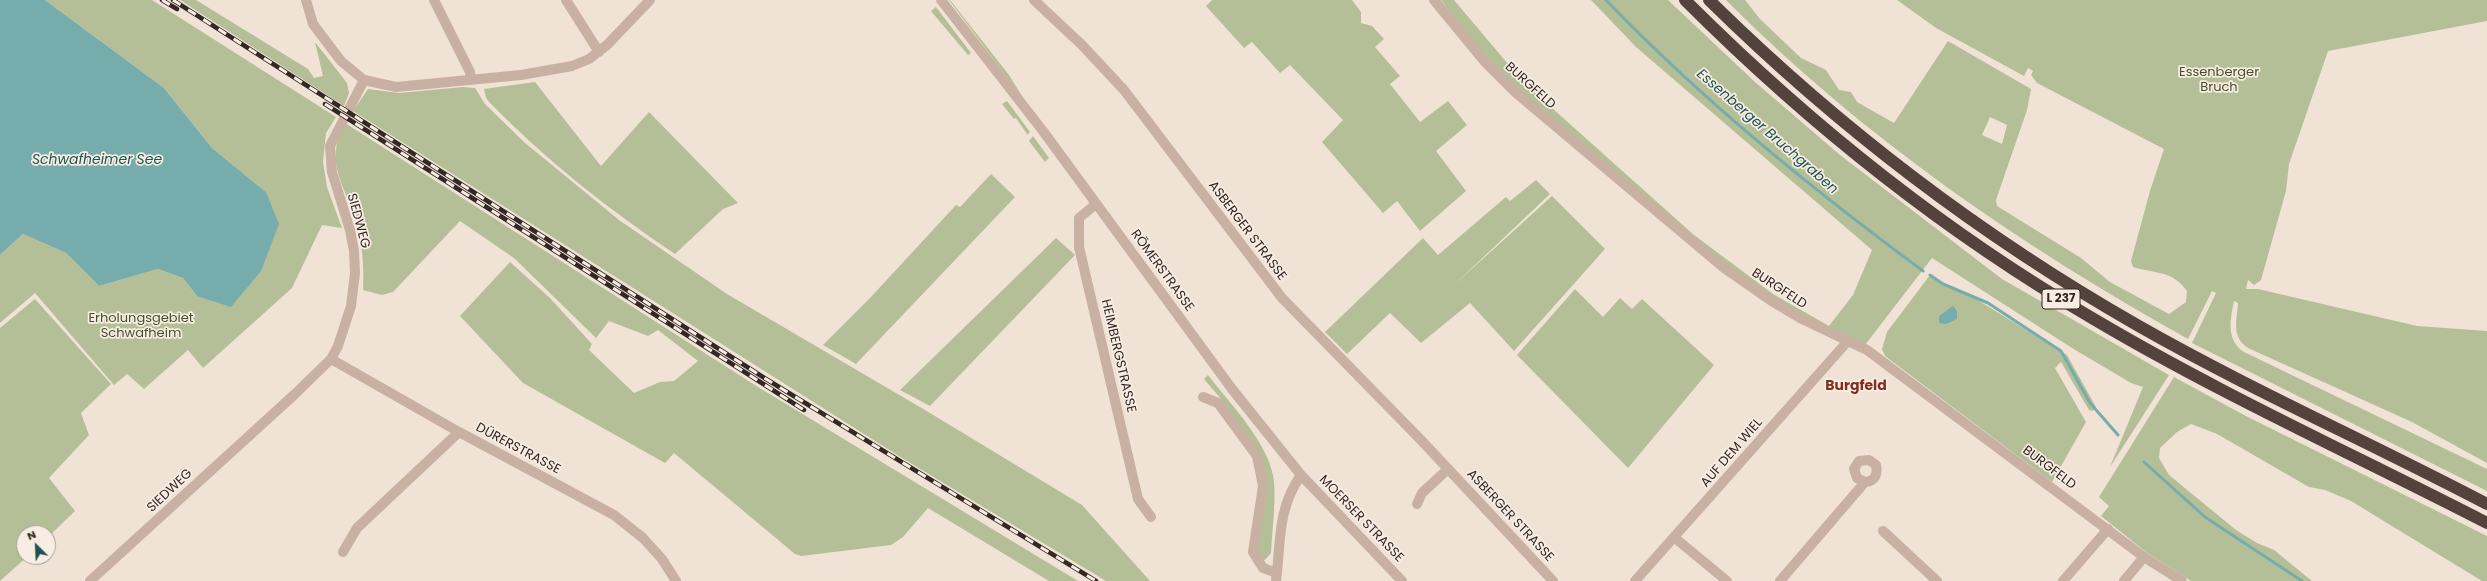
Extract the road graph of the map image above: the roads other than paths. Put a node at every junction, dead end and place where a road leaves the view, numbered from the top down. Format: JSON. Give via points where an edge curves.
{"nodes":[{"id":1,"x":306,"y":0,"type":"edge"},
{"id":2,"x":434,"y":0,"type":"edge"},
{"id":3,"x":566,"y":0,"type":"edge"},
{"id":4,"x":650,"y":0,"type":"edge"},
{"id":5,"x":941,"y":0,"type":"edge"},
{"id":6,"x":1034,"y":0,"type":"edge"},
{"id":7,"x":1434,"y":0,"type":"edge"},
{"id":8,"x":1685,"y":0,"type":"edge"},
{"id":9,"x":1709,"y":0,"type":"edge"},
{"id":10,"x":599,"y":52,"type":"junction"},
{"id":11,"x":364,"y":80,"type":"junction"},
{"id":12,"x":471,"y":80,"type":"junction"},
{"id":13,"x":1096,"y":204,"type":"junction"},
{"id":14,"x":1847,"y":342,"type":"junction"},
{"id":15,"x":331,"y":359,"type":"junction"},
{"id":16,"x":1203,"y":397,"type":"dead end"},
{"id":17,"x":459,"y":432,"type":"junction"},
{"id":18,"x":1448,"y":469,"type":"junction"},
{"id":19,"x":1301,"y":476,"type":"junction"},
{"id":20,"x":1865,"y":482,"type":"dead end"},
{"id":21,"x":1417,"y":504,"type":"dead end"},
{"id":22,"x":2487,"y":504,"type":"edge"},
{"id":23,"x":1151,"y":517,"type":"dead end"},
{"id":24,"x":2487,"y":522,"type":"edge"},
{"id":25,"x":2108,"y":529,"type":"junction"},
{"id":26,"x":1883,"y":531,"type":"dead end"},
{"id":27,"x":1675,"y":538,"type":"junction"},
{"id":28,"x":343,"y":552,"type":"dead end"},
{"id":29,"x":2144,"y":557,"type":"junction"},
{"id":30,"x":1276,"y":577,"type":"edge"},
{"id":31,"x":1934,"y":580,"type":"edge"},
{"id":32,"x":90,"y":581,"type":"edge"},
{"id":33,"x":676,"y":581,"type":"edge"},
{"id":34,"x":1402,"y":581,"type":"edge"},
{"id":35,"x":1553,"y":581,"type":"edge"},
{"id":36,"x":1635,"y":581,"type":"edge"},
{"id":37,"x":1727,"y":581,"type":"edge"},
{"id":38,"x":1780,"y":581,"type":"edge"},
{"id":39,"x":2063,"y":581,"type":"edge"},
{"id":40,"x":2124,"y":581,"type":"edge"},
{"id":41,"x":2182,"y":581,"type":"edge"}],
"edges":[{"from":1,"to":11,"type":"street","via":[[313,24],[321,38],[341,61]]},
{"from":2,"to":12,"type":"street","via":[[470,72]]},
{"from":3,"to":10,"type":"street"},
{"from":4,"to":10,"type":"street"},
{"from":5,"to":13,"type":"street","name":"RÖMERSTRASSE"},
{"from":6,"to":18,"type":"street","name":"ASBERGER STRASSE","via":[[1082,45],[1124,90],[1282,298]]},
{"from":7,"to":14,"type":"street","name":"BURGFELD","via":[[1485,62],[1516,93],[1649,206],[1724,268],[1770,300]]},
{"from":8,"to":24,"type":"highway","number":"L 237","via":[[1729,44],[1834,136],[1920,204],[2001,261],[2090,318],[2188,372]]},
{"from":9,"to":22,"type":"highway","number":"L 237","via":[[1816,99],[1949,204],[2023,256],[2136,325],[2196,358]]},
{"from":10,"to":12,"type":"street","via":[[589,59],[560,70]]},
{"from":11,"to":12,"type":"street","via":[[396,87]]},
{"from":11,"to":15,"type":"street","name":"SIEDWEG","via":[[330,146],[332,172],[350,230],[355,272],[351,306]]},
{"from":13,"to":19,"type":"street","name":"RÖMERSTRASSE","via":[[1232,389]]},
{"from":13,"to":23,"type":"street","name":"HEIMBERGSTRASSE","via":[[1079,218],[1079,247],[1138,499]]},
{"from":14,"to":25,"type":"street","name":"BURGFELD","via":[[1867,350],[1915,384]]},
{"from":14,"to":27,"type":"street","name":"AUF DEM WIEL"},
{"from":15,"to":17,"type":"street","name":"DÜRERSTRASSE"},
{"from":15,"to":32,"type":"street","name":"SIEDWEG"},
{"from":16,"to":30,"type":"street","via":[[1218,403],[1257,456],[1263,486],[1253,552],[1262,568]]},
{"from":17,"to":28,"type":"street","via":[[357,528]]},
{"from":17,"to":33,"type":"street","name":"DÜRERSTRASSE","via":[[614,515],[629,526],[662,559]]},
{"from":18,"to":21,"type":"street","name":"ASBERGER STRASSE","via":[[1422,493]]},
{"from":18,"to":35,"type":"street","name":"ASBERGER STRASSE"},
{"from":19,"to":30,"type":"street","via":[[1284,506]]},
{"from":19,"to":34,"type":"street","name":"MOERSER STRASSE"},
{"from":20,"to":38,"type":"street"},
{"from":25,"to":29,"type":"street","name":"BURGFELD"},
{"from":25,"to":39,"type":"street"},
{"from":26,"to":31,"type":"street"},
{"from":27,"to":36,"type":"street","name":"AUF DEM WIEL"},
{"from":27,"to":37,"type":"street"},
{"from":29,"to":40,"type":"street"},
{"from":29,"to":41,"type":"street","name":"BURGFELD"}]}
